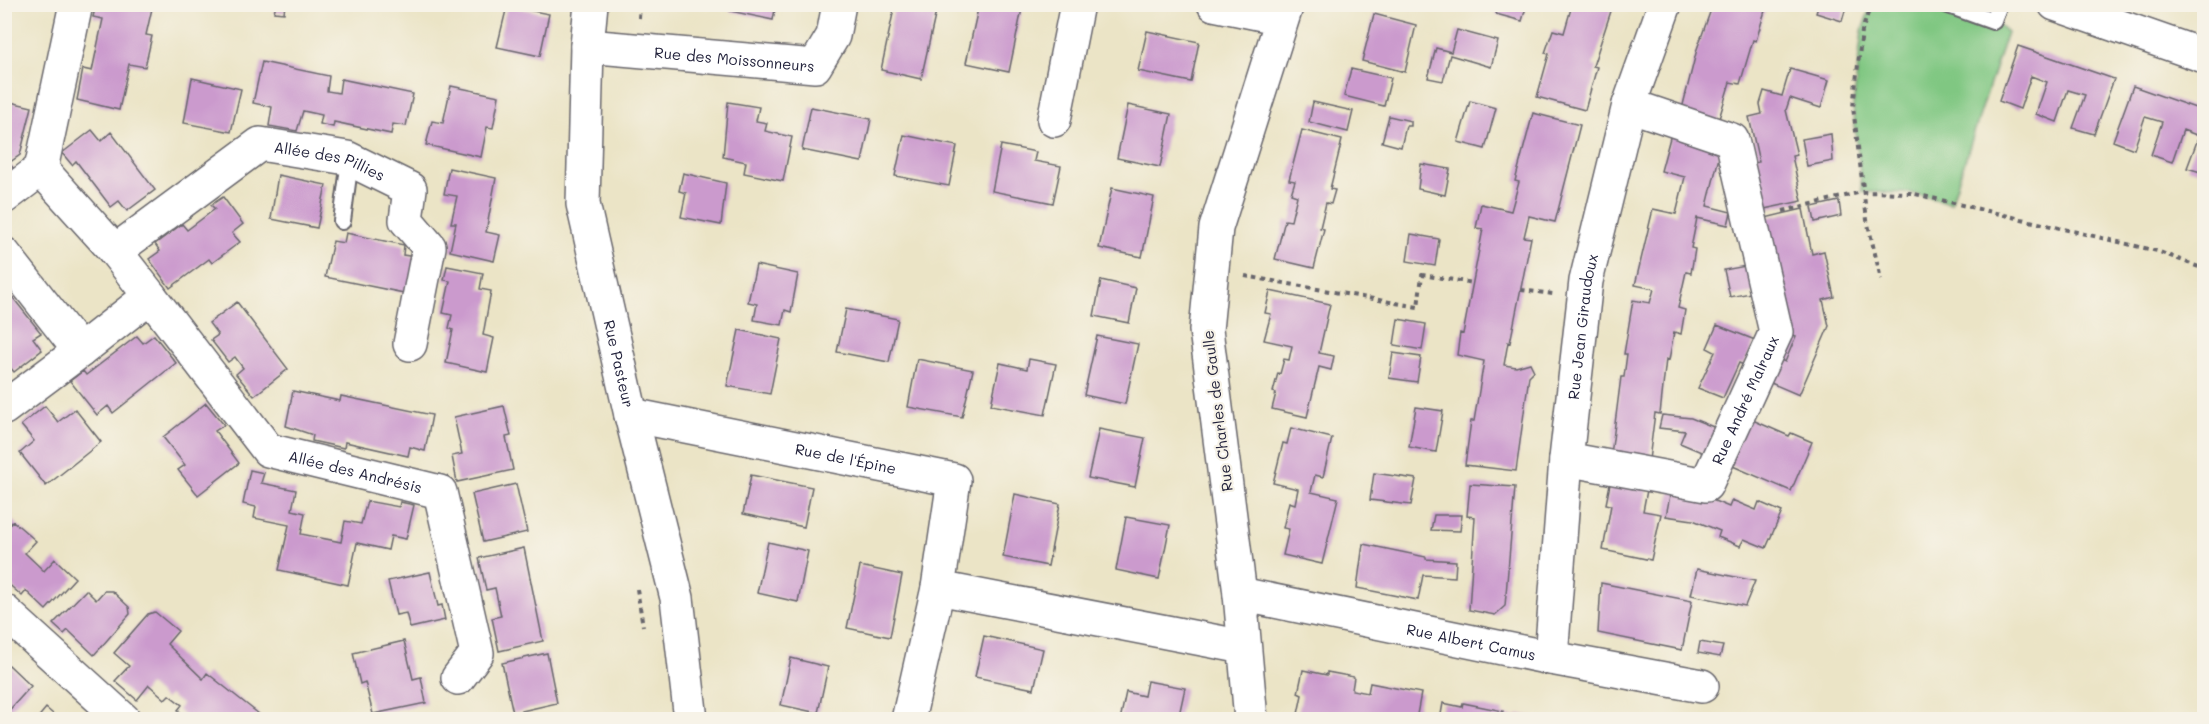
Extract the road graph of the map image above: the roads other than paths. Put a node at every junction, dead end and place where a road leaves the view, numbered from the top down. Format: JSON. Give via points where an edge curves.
{"nodes":[{"id":1,"x":76,"y":4,"type":"edge"},
{"id":2,"x":591,"y":4,"type":"edge"},
{"id":3,"x":839,"y":4,"type":"edge"},
{"id":4,"x":1077,"y":4,"type":"edge"},
{"id":5,"x":1214,"y":4,"type":"edge"},
{"id":6,"x":1665,"y":4,"type":"edge"},
{"id":7,"x":1946,"y":4,"type":"edge"},
{"id":8,"x":1999,"y":4,"type":"edge"},
{"id":9,"x":2055,"y":4,"type":"edge"},
{"id":10,"x":1284,"y":11,"type":"edge"},
{"id":11,"x":587,"y":46,"type":"junction"},
{"id":12,"x":2205,"y":56,"type":"edge"},
{"id":13,"x":1629,"y":105,"type":"junction"},
{"id":14,"x":1054,"y":120,"type":"dead end"},
{"id":15,"x":350,"y":160,"type":"junction"},
{"id":16,"x":41,"y":169,"type":"junction"},
{"id":17,"x":4,"y":196,"type":"edge"},
{"id":18,"x":342,"y":220,"type":"dead end"},
{"id":19,"x":115,"y":251,"type":"junction"},
{"id":20,"x":4,"y":254,"type":"edge"},
{"id":21,"x":150,"y":296,"type":"junction"},
{"id":22,"x":411,"y":344,"type":"dead end"},
{"id":23,"x":80,"y":351,"type":"junction"},
{"id":24,"x":4,"y":408,"type":"edge"},
{"id":25,"x":631,"y":415,"type":"junction"},
{"id":26,"x":1566,"y":459,"type":"junction"},
{"id":27,"x":938,"y":588,"type":"junction"},
{"id":28,"x":1240,"y":594,"type":"junction"},
{"id":29,"x":4,"y":611,"type":"edge"},
{"id":30,"x":1244,"y":647,"type":"junction"},
{"id":31,"x":1551,"y":658,"type":"junction"},
{"id":32,"x":458,"y":678,"type":"dead end"},
{"id":33,"x":1702,"y":686,"type":"dead end"},
{"id":34,"x":124,"y":720,"type":"edge"},
{"id":35,"x":691,"y":720,"type":"edge"},
{"id":36,"x":908,"y":720,"type":"edge"},
{"id":37,"x":1251,"y":720,"type":"edge"}],
"edges":[{"from":1,"to":16,"type":"street"},
{"from":2,"to":11,"type":"street","name":"Rue Pasteur"},
{"from":3,"to":11,"type":"street","name":"Rue des Moissonneurs","via":[[833,36],[814,66]]},
{"from":4,"to":14,"type":"street"},
{"from":5,"to":10,"type":"street"},
{"from":6,"to":13,"type":"street","name":"Rue Jean Giraudoux"},
{"from":7,"to":8,"type":"lane","via":[[1994,21]]},
{"from":9,"to":12,"type":"street"},
{"from":10,"to":28,"type":"street","name":"Rue Charles de Gaulle","via":[[1216,228],[1206,330]]},
{"from":11,"to":25,"type":"street","name":"Rue Pasteur","via":[[583,204]]},
{"from":13,"to":26,"type":"street","name":"Rue Jean Giraudoux","via":[[1586,281]]},
{"from":13,"to":26,"type":"street","name":"Rue André Malraux","via":[[1732,140],[1776,332],[1706,485]]},
{"from":15,"to":18,"type":"lane"},
{"from":15,"to":19,"type":"street","name":"Allée des Pillies","via":[[260,144]]},
{"from":15,"to":22,"type":"street","name":"Allée des Pillies","via":[[410,189],[406,220],[429,247]]},
{"from":16,"to":17,"type":"street"},
{"from":16,"to":19,"type":"street"},
{"from":19,"to":21,"type":"street"},
{"from":20,"to":23,"type":"street"},
{"from":21,"to":23,"type":"street"},
{"from":21,"to":32,"type":"street","name":"Allée des Andrésis","via":[[268,450],[440,492],[477,653]]},
{"from":23,"to":24,"type":"street"},
{"from":25,"to":27,"type":"street","name":"Rue de l'Épine","via":[[954,480]]},
{"from":25,"to":35,"type":"street","name":"Rue Pasteur","via":[[677,598]]},
{"from":26,"to":31,"type":"street","name":"Rue Jean Giraudoux"},
{"from":27,"to":30,"type":"street"},
{"from":27,"to":36,"type":"street","name":"Rue de l'Épine"},
{"from":28,"to":30,"type":"street","name":"Rue Charles de Gaulle"},
{"from":28,"to":31,"type":"street","name":"Rue Albert Camus"},
{"from":29,"to":34,"type":"street"},
{"from":30,"to":37,"type":"street","name":"Rue Charles de Gaulle"},
{"from":31,"to":33,"type":"street","name":"Rue Albert Camus"}]}
